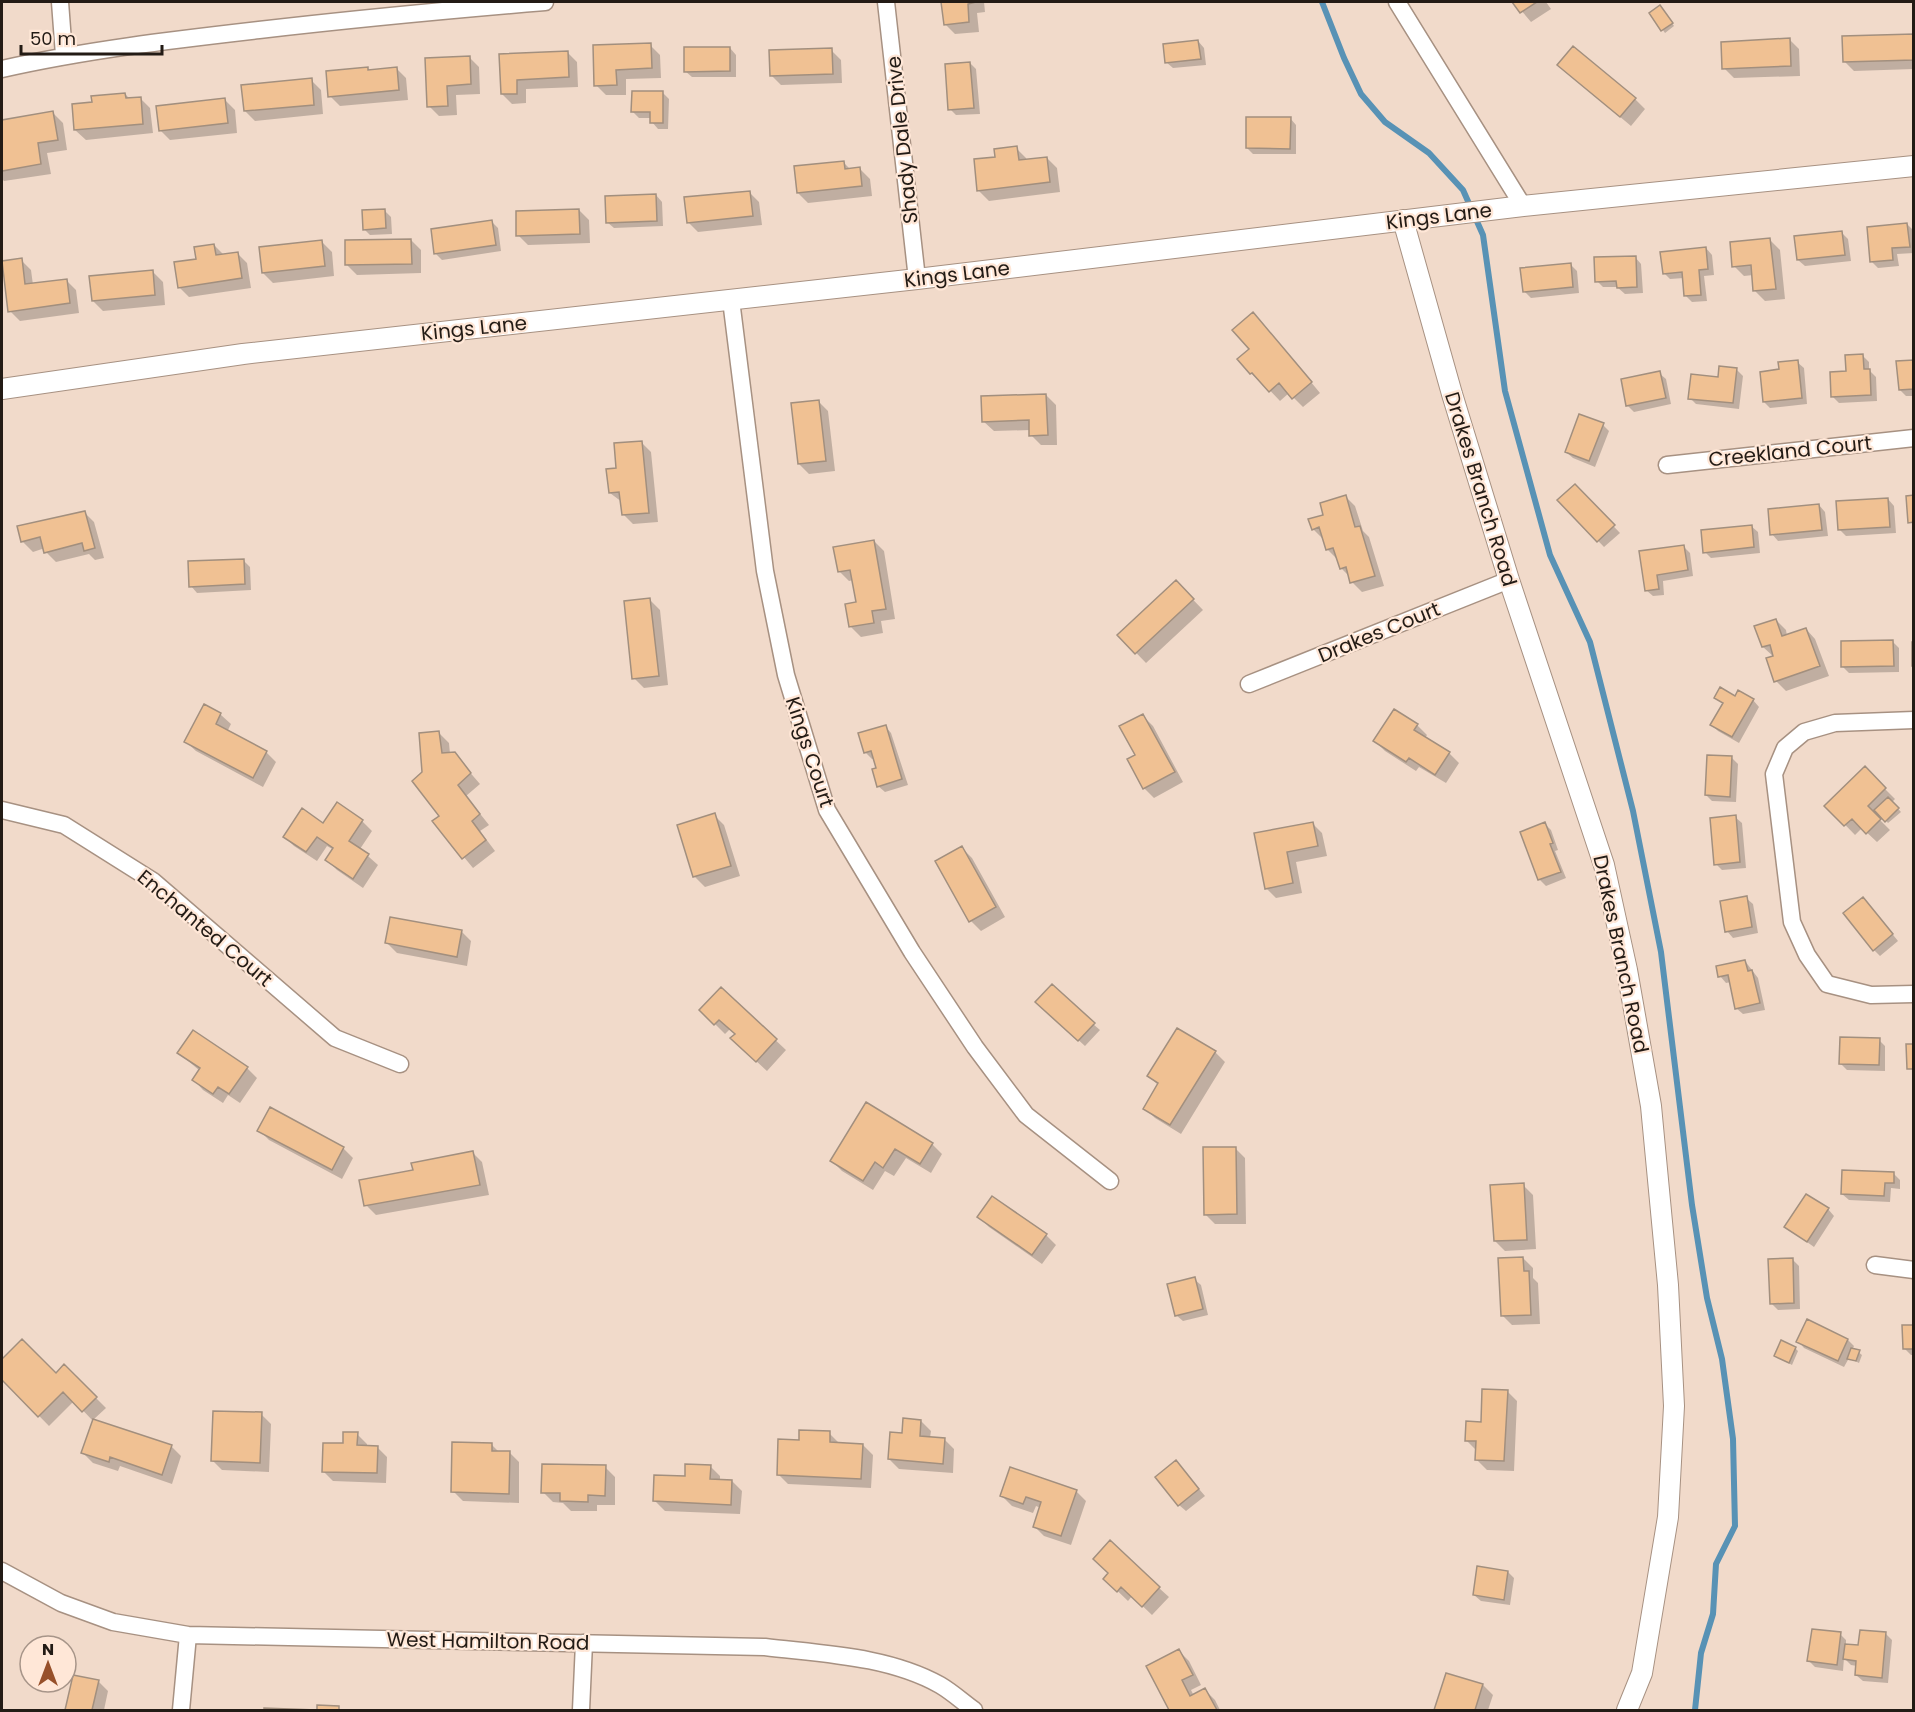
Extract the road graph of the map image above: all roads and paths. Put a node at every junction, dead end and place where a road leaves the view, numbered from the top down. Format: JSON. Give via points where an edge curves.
{"nodes":[{"id":1,"x":60,"y":2,"type":"edge"},
{"id":2,"x":545,"y":2,"type":"edge"},
{"id":3,"x":886,"y":2,"type":"edge"},
{"id":4,"x":1397,"y":2,"type":"edge"},
{"id":5,"x":64,"y":55,"type":"junction"},
{"id":6,"x":2,"y":69,"type":"edge"},
{"id":7,"x":1914,"y":166,"type":"edge"},
{"id":8,"x":1523,"y":206,"type":"junction"},
{"id":9,"x":1403,"y":220,"type":"junction"},
{"id":10,"x":917,"y":279,"type":"junction"},
{"id":11,"x":731,"y":300,"type":"junction"},
{"id":12,"x":2,"y":390,"type":"edge"},
{"id":13,"x":1914,"y":438,"type":"edge"},
{"id":14,"x":1667,"y":465,"type":"dead end"},
{"id":15,"x":1509,"y":580,"type":"junction"},
{"id":16,"x":1249,"y":684,"type":"dead end"},
{"id":17,"x":1914,"y":720,"type":"edge"},
{"id":18,"x":2,"y":810,"type":"edge"},
{"id":19,"x":1914,"y":994,"type":"edge"},
{"id":20,"x":400,"y":1064,"type":"dead end"},
{"id":21,"x":1110,"y":1181,"type":"dead end"},
{"id":22,"x":1875,"y":1265,"type":"dead end"},
{"id":23,"x":1914,"y":1270,"type":"edge"},
{"id":24,"x":2,"y":1571,"type":"edge"},
{"id":25,"x":188,"y":1635,"type":"junction"},
{"id":26,"x":584,"y":1643,"type":"junction"},
{"id":27,"x":181,"y":1710,"type":"edge"},
{"id":28,"x":581,"y":1710,"type":"edge"},
{"id":29,"x":974,"y":1710,"type":"edge"},
{"id":30,"x":1627,"y":1710,"type":"edge"}],
"edges":[{"from":1,"to":5,"type":"street"},
{"from":2,"to":5,"type":"street","via":[[337,21]]},
{"from":3,"to":10,"type":"street","name":"Shady Dale Drive"},
{"from":4,"to":8,"type":"street"},
{"from":5,"to":6,"type":"street"},
{"from":7,"to":8,"type":"street","name":"Kings Lane"},
{"from":8,"to":9,"type":"street","name":"Kings Lane"},
{"from":9,"to":10,"type":"street","name":"Kings Lane"},
{"from":9,"to":15,"type":"street","name":"Drakes Branch Road"},
{"from":10,"to":11,"type":"street","name":"Kings Lane"},
{"from":11,"to":12,"type":"street","name":"Kings Lane","via":[[243,354]]},
{"from":11,"to":21,"type":"street","name":"Kings Court","via":[[765,571],[786,675],[827,810],[912,952],[1026,1115]]},
{"from":13,"to":14,"type":"street","name":"Creekland Court"},
{"from":15,"to":16,"type":"street","name":"Drakes Court"},
{"from":15,"to":30,"type":"street","name":"Drakes Branch Road","via":[[1604,865],[1651,1106],[1668,1285],[1674,1406],[1668,1517],[1642,1673]]},
{"from":17,"to":19,"type":"street","via":[[1835,723],[1804,732],[1785,748],[1774,774],[1792,922],[1807,955],[1827,984],[1871,995]]},
{"from":18,"to":20,"type":"street","name":"Enchanted Court","via":[[64,825],[153,881],[335,1038]]},
{"from":22,"to":23,"type":"street"},
{"from":24,"to":25,"type":"street","name":"West Hamilton Road","via":[[61,1603],[113,1622]]},
{"from":25,"to":26,"type":"street","name":"West Hamilton Road"},
{"from":25,"to":27,"type":"street"},
{"from":26,"to":28,"type":"street"},
{"from":26,"to":29,"type":"street","name":"West Hamilton Road","via":[[765,1647],[889,1664],[940,1685]]}]}
